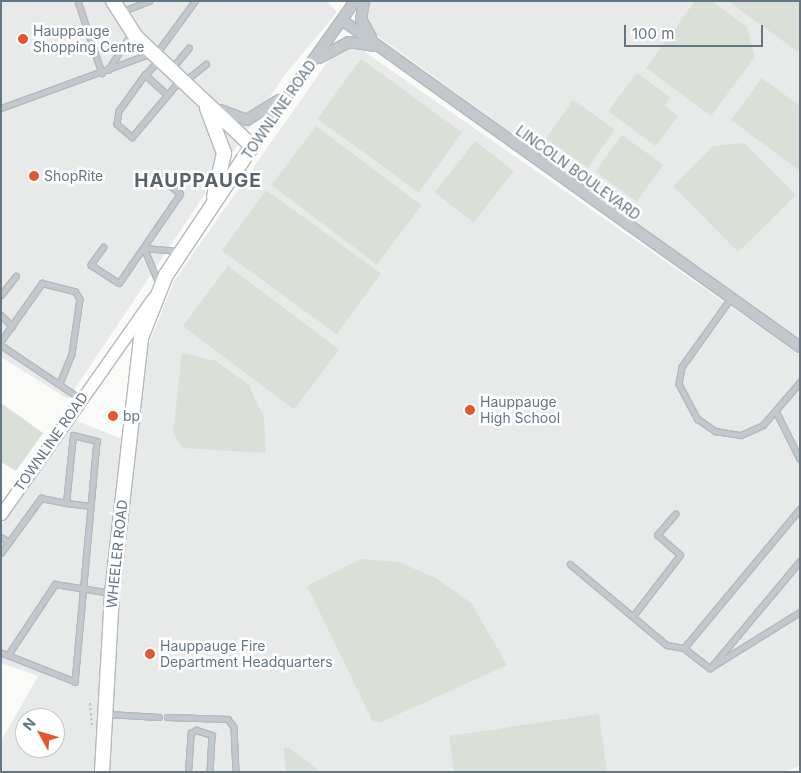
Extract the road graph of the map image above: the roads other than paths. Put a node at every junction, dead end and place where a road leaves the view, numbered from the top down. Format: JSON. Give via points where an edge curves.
{"nodes":[{"id":1,"x":78,"y":1,"type":"edge"},
{"id":2,"x":149,"y":1,"type":"edge"},
{"id":3,"x":195,"y":1,"type":"edge"},
{"id":4,"x":355,"y":1,"type":"edge"},
{"id":5,"x":364,"y":1,"type":"edge"},
{"id":6,"x":115,"y":7,"type":"edge"},
{"id":7,"x":342,"y":20,"type":"junction"},
{"id":8,"x":132,"y":32,"type":"junction"},
{"id":9,"x":189,"y":48,"type":"dead end"},
{"id":10,"x":386,"y":51,"type":"junction"},
{"id":11,"x":156,"y":55,"type":"junction"},
{"id":12,"x":206,"y":64,"type":"dead end"},
{"id":13,"x":308,"y":66,"type":"junction"},
{"id":14,"x":171,"y":69,"type":"junction"},
{"id":15,"x":108,"y":71,"type":"junction"},
{"id":16,"x":102,"y":73,"type":"junction"},
{"id":17,"x":145,"y":75,"type":"junction"},
{"id":18,"x":183,"y":80,"type":"junction"},
{"id":19,"x":290,"y":92,"type":"junction"},
{"id":20,"x":167,"y":95,"type":"junction"},
{"id":21,"x":199,"y":96,"type":"junction"},
{"id":22,"x":1,"y":108,"type":"edge"},
{"id":23,"x":252,"y":146,"type":"junction"},
{"id":24,"x":156,"y":175,"type":"dead end"},
{"id":25,"x":211,"y":207,"type":"junction"},
{"id":26,"x":104,"y":247,"type":"dead end"},
{"id":27,"x":144,"y":248,"type":"junction"},
{"id":28,"x":180,"y":251,"type":"junction"},
{"id":29,"x":16,"y":276,"type":"dead end"},
{"id":30,"x":158,"y":290,"type":"junction"},
{"id":31,"x":1,"y":295,"type":"edge"},
{"id":32,"x":730,"y":300,"type":"junction"},
{"id":33,"x":1,"y":315,"type":"edge"},
{"id":34,"x":12,"y":326,"type":"junction"},
{"id":35,"x":1,"y":341,"type":"edge"},
{"id":36,"x":140,"y":344,"type":"junction"},
{"id":37,"x":1,"y":345,"type":"edge"},
{"id":38,"x":119,"y":346,"type":"junction"},
{"id":39,"x":800,"y":347,"type":"edge"},
{"id":40,"x":800,"y":382,"type":"edge"},
{"id":41,"x":60,"y":383,"type":"junction"},
{"id":42,"x":82,"y":399,"type":"junction"},
{"id":43,"x":777,"y":413,"type":"junction"},
{"id":44,"x":800,"y":459,"type":"edge"},
{"id":45,"x":66,"y":503,"type":"junction"},
{"id":46,"x":91,"y":506,"type":"junction"},
{"id":47,"x":800,"y":509,"type":"edge"},
{"id":48,"x":1,"y":514,"type":"edge"},
{"id":49,"x":675,"y":514,"type":"dead end"},
{"id":50,"x":1,"y":537,"type":"edge"},
{"id":51,"x":9,"y":542,"type":"junction"},
{"id":52,"x":1,"y":553,"type":"edge"},
{"id":53,"x":800,"y":561,"type":"edge"},
{"id":54,"x":570,"y":564,"type":"dead end"},
{"id":55,"x":81,"y":588,"type":"junction"},
{"id":56,"x":112,"y":593,"type":"junction"},
{"id":57,"x":800,"y":612,"type":"edge"},
{"id":58,"x":633,"y":616,"type":"junction"},
{"id":59,"x":684,"y":648,"type":"junction"},
{"id":60,"x":1,"y":653,"type":"edge"},
{"id":61,"x":8,"y":655,"type":"junction"},
{"id":62,"x":710,"y":668,"type":"junction"},
{"id":63,"x":104,"y":714,"type":"junction"},
{"id":64,"x":159,"y":717,"type":"dead end"},
{"id":65,"x":167,"y":718,"type":"dead end"},
{"id":66,"x":102,"y":772,"type":"edge"},
{"id":67,"x":188,"y":772,"type":"edge"},
{"id":68,"x":210,"y":772,"type":"edge"},
{"id":69,"x":236,"y":772,"type":"edge"}],
"edges":[{"from":1,"to":16,"type":"lane"},
{"from":2,"to":6,"type":"lane"},
{"from":3,"to":11,"type":"lane"},
{"from":4,"to":7,"type":"street","name":"TOWNLINE ROAD"},
{"from":5,"to":10,"type":"street","via":[[363,24]]},
{"from":6,"to":8,"type":"main road"},
{"from":7,"to":10,"type":"street","name":"LINCOLN BOULEVARD"},
{"from":7,"to":13,"type":"street","name":"TOWNLINE ROAD"},
{"from":8,"to":11,"type":"main road"},
{"from":8,"to":15,"type":"lane"},
{"from":9,"to":14,"type":"lane"},
{"from":10,"to":13,"type":"street","via":[[349,42]]},
{"from":10,"to":32,"type":"street","name":"LINCOLN BOULEVARD"},
{"from":11,"to":14,"type":"main road"},
{"from":11,"to":15,"type":"lane"},
{"from":11,"to":17,"type":"lane"},
{"from":12,"to":18,"type":"lane"},
{"from":13,"to":19,"type":"street","name":"TOWNLINE ROAD"},
{"from":14,"to":18,"type":"main road"},
{"from":15,"to":16,"type":"lane"},
{"from":16,"to":22,"type":"lane"},
{"from":17,"to":20,"type":"lane"},
{"from":17,"to":20,"type":"lane","via":[[119,111],[117,124],[132,137]]},
{"from":18,"to":20,"type":"lane"},
{"from":18,"to":21,"type":"main road"},
{"from":19,"to":21,"type":"street","via":[[247,120],[232,118]]},
{"from":19,"to":23,"type":"street","name":"TOWNLINE ROAD"},
{"from":21,"to":23,"type":"main road"},
{"from":21,"to":25,"type":"main road","via":[[219,133],[224,153]]},
{"from":23,"to":25,"type":"main road","name":"TOWNLINE ROAD"},
{"from":24,"to":27,"type":"lane","via":[[180,194]]},
{"from":25,"to":28,"type":"main road","name":"TOWNLINE ROAD"},
{"from":26,"to":27,"type":"lane","via":[[92,265],[119,283]]},
{"from":27,"to":28,"type":"lane"},
{"from":27,"to":30,"type":"lane"},
{"from":28,"to":30,"type":"main road","name":"TOWNLINE ROAD"},
{"from":29,"to":31,"type":"lane"},
{"from":30,"to":36,"type":"main road","name":"TOWNLINE ROAD"},
{"from":30,"to":38,"type":"main road","name":"TOWNLINE ROAD"},
{"from":32,"to":39,"type":"street","name":"LINCOLN BOULEVARD"},
{"from":32,"to":43,"type":"lane","via":[[682,367],[680,384],[686,404],[715,431],[741,434],[763,426]]},
{"from":33,"to":34,"type":"lane"},
{"from":34,"to":35,"type":"lane"},
{"from":34,"to":41,"type":"lane","via":[[42,283],[75,291],[80,300],[73,345]]},
{"from":36,"to":38,"type":"main road"},
{"from":36,"to":56,"type":"main road","name":"WHEELER ROAD"},
{"from":37,"to":41,"type":"lane"},
{"from":38,"to":42,"type":"main road","name":"TOWNLINE ROAD"},
{"from":40,"to":43,"type":"lane"},
{"from":41,"to":42,"type":"lane"},
{"from":42,"to":48,"type":"main road","name":"TOWNLINE ROAD"},
{"from":43,"to":44,"type":"lane"},
{"from":45,"to":46,"type":"lane"},
{"from":45,"to":46,"type":"lane","via":[[73,435],[97,441]]},
{"from":45,"to":51,"type":"lane","via":[[41,498]]},
{"from":46,"to":55,"type":"lane"},
{"from":47,"to":59,"type":"lane"},
{"from":49,"to":58,"type":"lane","via":[[657,535],[680,555]]},
{"from":50,"to":51,"type":"lane"},
{"from":51,"to":52,"type":"lane"},
{"from":53,"to":62,"type":"lane"},
{"from":54,"to":58,"type":"lane"},
{"from":55,"to":56,"type":"lane"},
{"from":55,"to":61,"type":"lane","via":[[55,584]]},
{"from":55,"to":61,"type":"lane","via":[[75,682]]},
{"from":56,"to":63,"type":"main road","name":"WHEELER ROAD"},
{"from":57,"to":62,"type":"lane"},
{"from":58,"to":59,"type":"lane","via":[[667,644]]},
{"from":59,"to":62,"type":"lane"},
{"from":60,"to":61,"type":"lane"},
{"from":63,"to":64,"type":"lane"},
{"from":63,"to":66,"type":"main road","name":"WHEELER ROAD"},
{"from":65,"to":69,"type":"lane","via":[[228,720],[234,727]]},
{"from":67,"to":68,"type":"lane","via":[[191,732],[196,730],[212,735]]}]}
